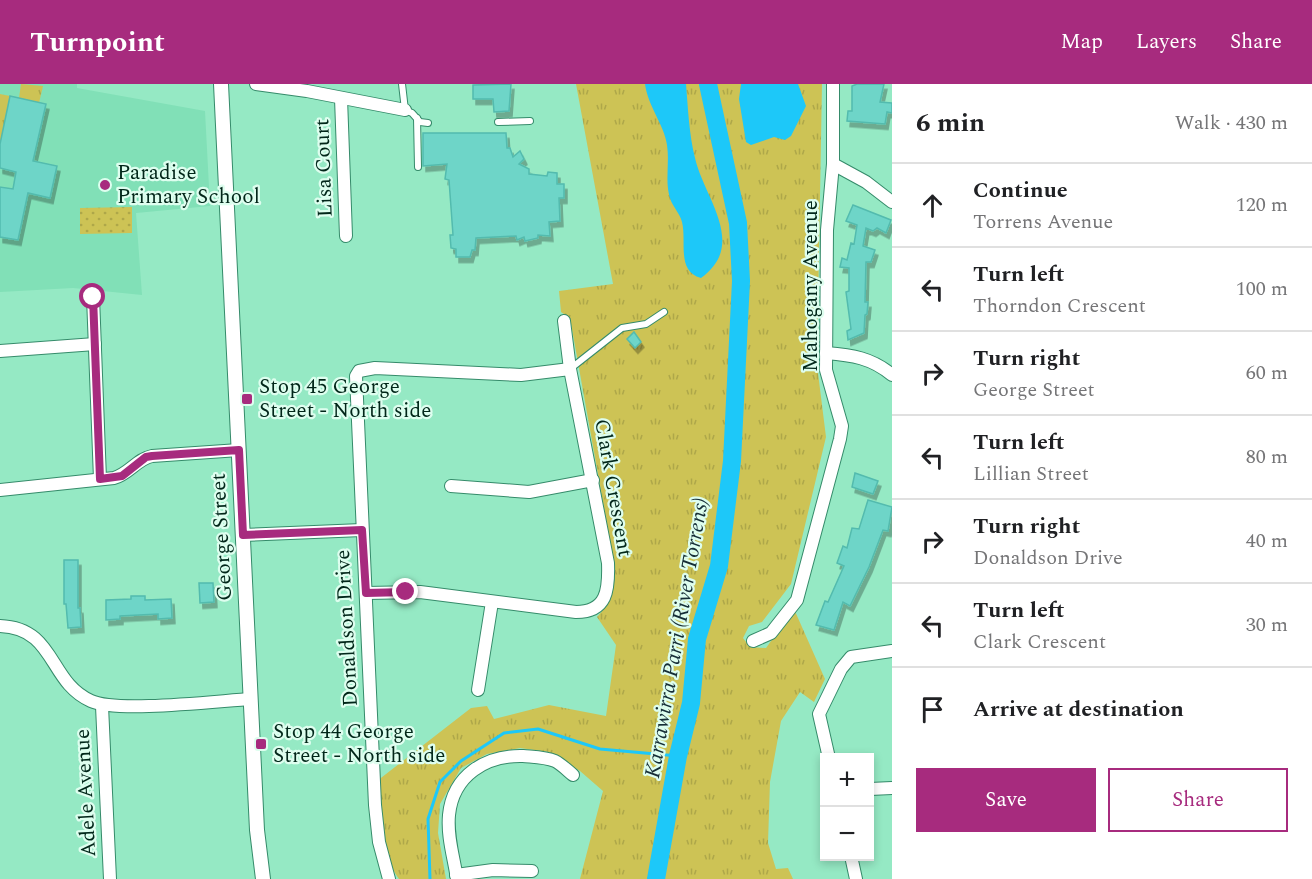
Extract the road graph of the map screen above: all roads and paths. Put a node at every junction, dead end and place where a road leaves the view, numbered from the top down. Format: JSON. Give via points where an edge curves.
{"nodes":[{"id":1,"x":221,"y":84,"type":"edge"},
{"id":2,"x":256,"y":84,"type":"edge"},
{"id":3,"x":402,"y":84,"type":"edge"},
{"id":4,"x":833,"y":84,"type":"edge"},
{"id":5,"x":341,"y":98,"type":"junction"},
{"id":6,"x":405,"y":110,"type":"junction"},
{"id":7,"x":417,"y":118,"type":"junction"},
{"id":8,"x":530,"y":121,"type":"dead end"},
{"id":9,"x":498,"y":122,"type":"dead end"},
{"id":10,"x":428,"y":123,"type":"dead end"},
{"id":11,"x":833,"y":164,"type":"junction"},
{"id":12,"x":418,"y":167,"type":"dead end"},
{"id":13,"x":892,"y":201,"type":"edge"},
{"id":14,"x":346,"y":236,"type":"dead end"},
{"id":15,"x":93,"y":297,"type":"dead end"},
{"id":16,"x":664,"y":312,"type":"dead end"},
{"id":17,"x":564,"y":321,"type":"dead end"},
{"id":18,"x":95,"y":344,"type":"junction"},
{"id":19,"x":0,"y":351,"type":"edge"},
{"id":20,"x":826,"y":353,"type":"junction"},
{"id":21,"x":570,"y":369,"type":"junction"},
{"id":22,"x":892,"y":375,"type":"edge"},
{"id":23,"x":239,"y":450,"type":"junction"},
{"id":24,"x":100,"y":479,"type":"junction"},
{"id":25,"x":593,"y":480,"type":"junction"},
{"id":26,"x":451,"y":486,"type":"dead end"},
{"id":27,"x":0,"y":490,"type":"edge"},
{"id":28,"x":362,"y":530,"type":"junction"},
{"id":29,"x":243,"y":535,"type":"junction"},
{"id":30,"x":366,"y":593,"type":"junction"},
{"id":31,"x":492,"y":602,"type":"junction"},
{"id":32,"x":0,"y":626,"type":"edge"},
{"id":33,"x":753,"y":641,"type":"dead end"},
{"id":34,"x":892,"y":651,"type":"edge"},
{"id":35,"x":478,"y":690,"type":"dead end"},
{"id":36,"x":251,"y":699,"type":"junction"},
{"id":37,"x":102,"y":706,"type":"junction"},
{"id":38,"x":828,"y":753,"type":"edge"},
{"id":39,"x":573,"y":775,"type":"dead end"},
{"id":40,"x":892,"y":788,"type":"edge"},
{"id":41,"x":874,"y":789,"type":"edge"},
{"id":42,"x":852,"y":861,"type":"edge"},
{"id":43,"x":532,"y":871,"type":"dead end"},
{"id":44,"x":457,"y":877,"type":"edge"},
{"id":45,"x":110,"y":879,"type":"edge"},
{"id":46,"x":263,"y":879,"type":"edge"},
{"id":47,"x":389,"y":879,"type":"edge"},
{"id":48,"x":856,"y":879,"type":"edge"}],
"edges":[{"from":1,"to":23,"type":"street","name":"George Street"},
{"from":2,"to":5,"type":"street"},
{"from":3,"to":6,"type":"lane"},
{"from":4,"to":11,"type":"street","name":"Mahogany Avenue"},
{"from":5,"to":6,"type":"street"},
{"from":5,"to":14,"type":"street","name":"Lisa Court"},
{"from":6,"to":7,"type":"lane"},
{"from":7,"to":10,"type":"lane"},
{"from":7,"to":12,"type":"lane"},
{"from":8,"to":9,"type":"lane"},
{"from":11,"to":13,"type":"street"},
{"from":11,"to":20,"type":"street","name":"Mahogany Avenue","via":[[827,230]]},
{"from":15,"to":18,"type":"street"},
{"from":16,"to":21,"type":"lane","via":[[646,324],[622,328]]},
{"from":17,"to":21,"type":"street","name":"Clark Crescent"},
{"from":18,"to":19,"type":"street"},
{"from":18,"to":24,"type":"street"},
{"from":20,"to":22,"type":"street","via":[[871,360]]},
{"from":20,"to":33,"type":"street","name":"Mahogany Avenue","via":[[826,370],[842,426],[840,439],[797,600],[771,633]]},
{"from":21,"to":25,"type":"street","name":"Clark Crescent"},
{"from":21,"to":28,"type":"street","name":"Donaldson Drive","via":[[521,375],[391,368],[359,371],[356,387]]},
{"from":23,"to":24,"type":"street","via":[[146,457],[122,476]]},
{"from":23,"to":29,"type":"street","name":"George Street"},
{"from":24,"to":27,"type":"street"},
{"from":25,"to":26,"type":"street","via":[[529,492]]},
{"from":25,"to":31,"type":"street","name":"Clark Crescent","via":[[608,563],[602,602],[595,609],[576,612]]},
{"from":28,"to":29,"type":"street"},
{"from":28,"to":30,"type":"street","name":"Donaldson Drive"},
{"from":29,"to":36,"type":"street","name":"George Street"},
{"from":30,"to":31,"type":"street","name":"Clark Crescent","via":[[420,592]]},
{"from":30,"to":47,"type":"street","name":"Donaldson Drive","via":[[375,805]]},
{"from":31,"to":35,"type":"street"},
{"from":32,"to":37,"type":"street","via":[[29,632],[46,648],[65,680]]},
{"from":34,"to":38,"type":"street","via":[[851,657],[841,669],[819,714]]},
{"from":36,"to":37,"type":"street"},
{"from":36,"to":46,"type":"street","name":"George Street"},
{"from":37,"to":45,"type":"street","name":"Adele Avenue"},
{"from":39,"to":44,"type":"street","via":[[555,761],[531,757],[498,757],[476,767],[458,787],[449,814]]},
{"from":40,"to":41,"type":"street"},
{"from":42,"to":48,"type":"street"},
{"from":43,"to":44,"type":"street","via":[[493,870]]}]}
